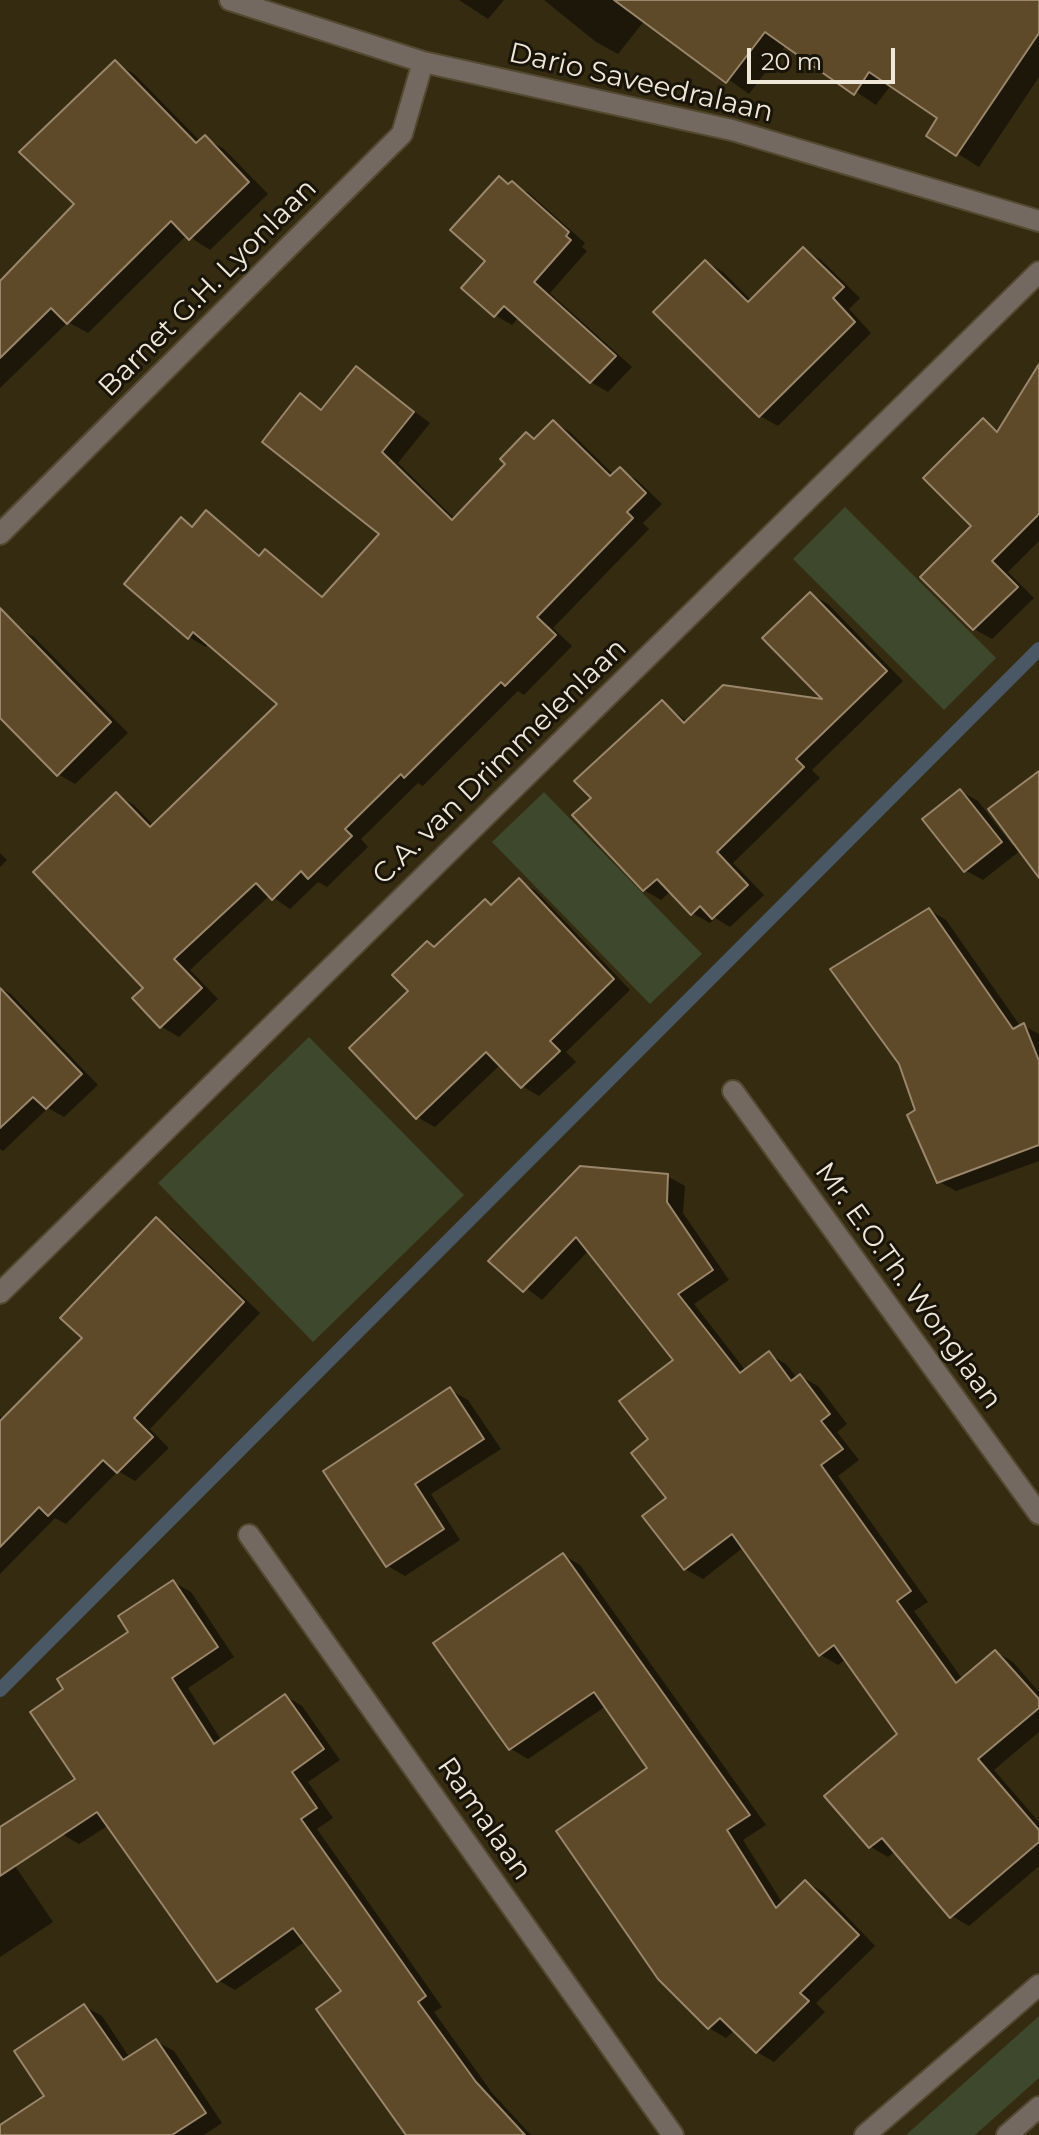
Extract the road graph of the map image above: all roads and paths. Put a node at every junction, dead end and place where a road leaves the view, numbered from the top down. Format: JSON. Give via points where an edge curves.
{"nodes":[{"id":1,"x":230,"y":0,"type":"edge"},
{"id":2,"x":266,"y":5,"type":"edge"},
{"id":3,"x":423,"y":62,"type":"junction"},
{"id":4,"x":1039,"y":221,"type":"edge"},
{"id":5,"x":1039,"y":272,"type":"edge"},
{"id":6,"x":0,"y":534,"type":"edge"},
{"id":7,"x":733,"y":1091,"type":"dead end"},
{"id":8,"x":0,"y":1293,"type":"edge"},
{"id":9,"x":1039,"y":1514,"type":"edge"},
{"id":10,"x":249,"y":1535,"type":"dead end"},
{"id":11,"x":1039,"y":1985,"type":"edge"},
{"id":12,"x":1039,"y":2107,"type":"edge"},
{"id":13,"x":673,"y":2135,"type":"edge"},
{"id":14,"x":865,"y":2135,"type":"edge"},
{"id":15,"x":1007,"y":2135,"type":"edge"}],
"edges":[{"from":1,"to":2,"type":"street","name":"Dario Saveedralaan"},
{"from":2,"to":3,"type":"street","name":"Dario Saveedralaan"},
{"from":3,"to":4,"type":"street","name":"Dario Saveedralaan","via":[[732,130]]},
{"from":3,"to":6,"type":"street","name":"Barnet G.H. Lyonlaan","via":[[402,134]]},
{"from":5,"to":8,"type":"street","name":"C.A. van Drimmelenlaan"},
{"from":7,"to":9,"type":"street","name":"Mr. E.O.Th. Wonglaan"},
{"from":10,"to":13,"type":"street","name":"Ramalaan"},
{"from":11,"to":14,"type":"street"},
{"from":12,"to":15,"type":"street"}]}
